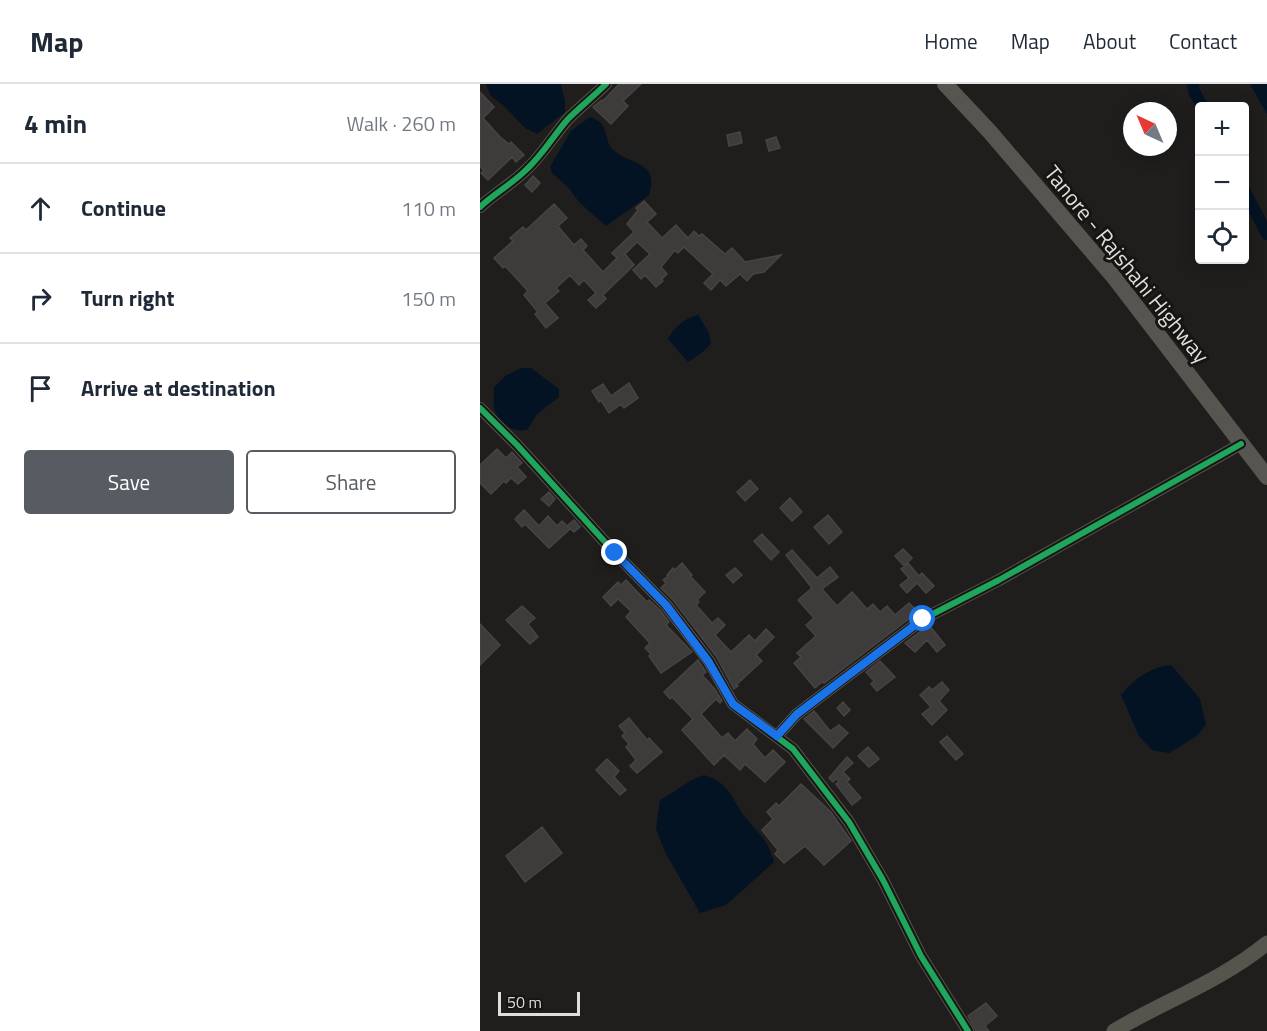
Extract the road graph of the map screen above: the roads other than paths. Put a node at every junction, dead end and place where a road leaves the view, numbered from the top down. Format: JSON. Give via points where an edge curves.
{"nodes":[{"id":1,"x":606,"y":84,"type":"edge"},
{"id":2,"x":945,"y":84,"type":"edge"},
{"id":3,"x":480,"y":207,"type":"edge"},
{"id":4,"x":480,"y":408,"type":"edge"},
{"id":5,"x":1241,"y":444,"type":"junction"},
{"id":6,"x":1267,"y":477,"type":"edge"},
{"id":7,"x":777,"y":736,"type":"junction"},
{"id":8,"x":1267,"y":943,"type":"edge"},
{"id":9,"x":968,"y":1031,"type":"edge"},
{"id":10,"x":1114,"y":1031,"type":"edge"}],
"edges":[{"from":1,"to":3,"type":"street","via":[[569,119],[526,171]]},
{"from":2,"to":5,"type":"main road","name":"Tanore - Rajshahi Highway","via":[[1113,276]]},
{"from":4,"to":7,"type":"street","via":[[666,605],[708,661],[733,704]]},
{"from":5,"to":6,"type":"main road","name":"Tanore - Rajshahi Highway"},
{"from":5,"to":7,"type":"street","via":[[923,619],[797,714]]},
{"from":7,"to":9,"type":"street","via":[[793,749],[849,822],[921,956]]},
{"from":8,"to":10,"type":"street","via":[[1194,990]]}]}
